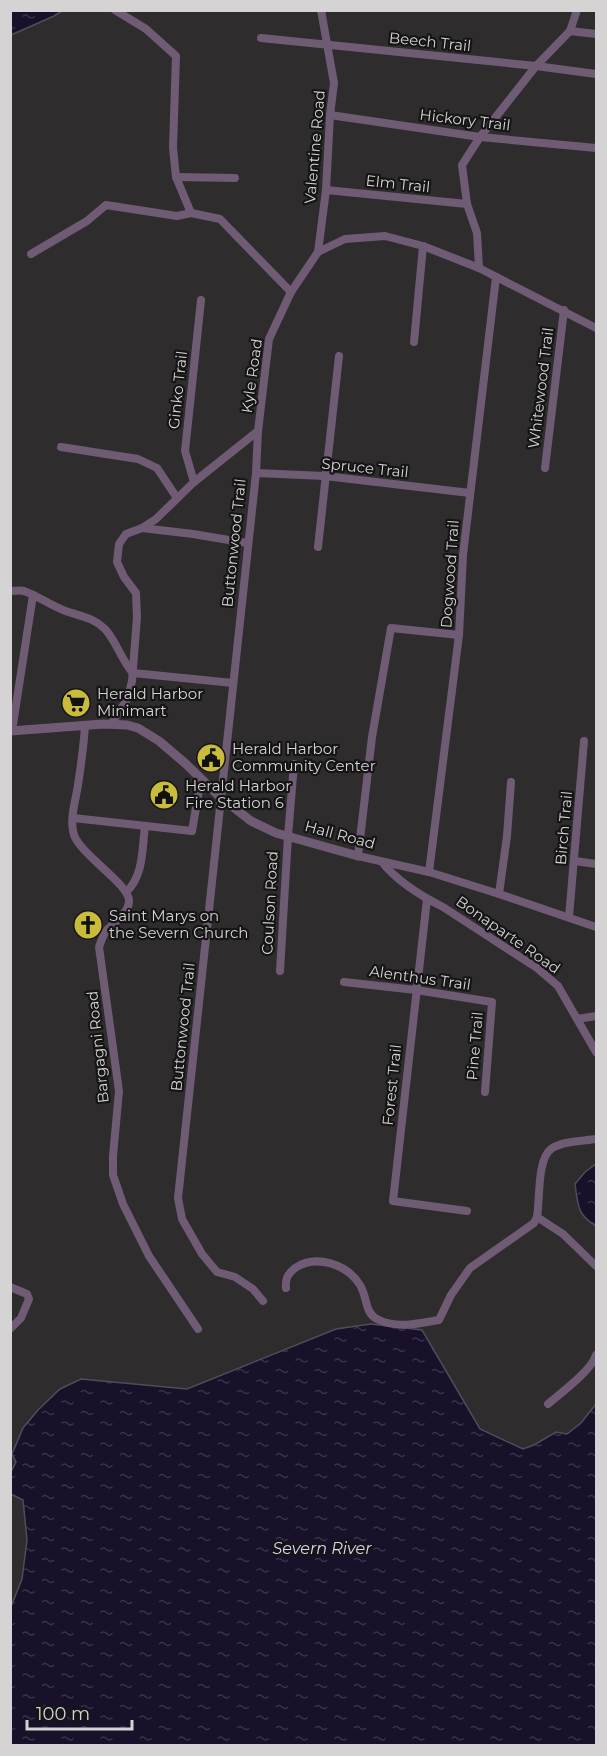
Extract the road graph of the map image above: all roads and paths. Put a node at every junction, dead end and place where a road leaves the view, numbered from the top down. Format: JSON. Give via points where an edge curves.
{"nodes":[{"id":1,"x":115,"y":10,"type":"edge"},
{"id":2,"x":321,"y":10,"type":"edge"},
{"id":3,"x":578,"y":10,"type":"edge"},
{"id":4,"x":570,"y":31,"type":"junction"},
{"id":5,"x":597,"y":34,"type":"edge"},
{"id":6,"x":261,"y":38,"type":"dead end"},
{"id":7,"x":327,"y":45,"type":"junction"},
{"id":8,"x":536,"y":66,"type":"junction"},
{"id":9,"x":597,"y":74,"type":"edge"},
{"id":10,"x":330,"y":115,"type":"junction"},
{"id":11,"x":480,"y":137,"type":"junction"},
{"id":12,"x":597,"y":148,"type":"edge"},
{"id":13,"x":176,"y":177,"type":"junction"},
{"id":14,"x":235,"y":178,"type":"dead end"},
{"id":15,"x":326,"y":190,"type":"junction"},
{"id":16,"x":467,"y":204,"type":"junction"},
{"id":17,"x":191,"y":213,"type":"junction"},
{"id":18,"x":423,"y":246,"type":"junction"},
{"id":19,"x":318,"y":252,"type":"junction"},
{"id":20,"x":31,"y":254,"type":"dead end"},
{"id":21,"x":479,"y":268,"type":"junction"},
{"id":22,"x":496,"y":277,"type":"junction"},
{"id":23,"x":291,"y":292,"type":"junction"},
{"id":24,"x":201,"y":300,"type":"dead end"},
{"id":25,"x":564,"y":310,"type":"junction"},
{"id":26,"x":597,"y":328,"type":"edge"},
{"id":27,"x":414,"y":342,"type":"dead end"},
{"id":28,"x":339,"y":356,"type":"dead end"},
{"id":29,"x":258,"y":431,"type":"junction"},
{"id":30,"x":61,"y":447,"type":"dead end"},
{"id":31,"x":545,"y":468,"type":"dead end"},
{"id":32,"x":256,"y":473,"type":"junction"},
{"id":33,"x":325,"y":476,"type":"junction"},
{"id":34,"x":194,"y":482,"type":"junction"},
{"id":35,"x":470,"y":493,"type":"junction"},
{"id":36,"x":177,"y":498,"type":"junction"},
{"id":37,"x":142,"y":528,"type":"junction"},
{"id":38,"x":247,"y":543,"type":"junction"},
{"id":39,"x":318,"y":547,"type":"dead end"},
{"id":40,"x":10,"y":591,"type":"edge"},
{"id":41,"x":33,"y":595,"type":"junction"},
{"id":42,"x":459,"y":635,"type":"junction"},
{"id":43,"x":133,"y":673,"type":"junction"},
{"id":44,"x":233,"y":683,"type":"junction"},
{"id":45,"x":107,"y":724,"type":"junction"},
{"id":46,"x":85,"y":725,"type":"junction"},
{"id":47,"x":11,"y":731,"type":"edge"},
{"id":48,"x":584,"y":741,"type":"dead end"},
{"id":49,"x":294,"y":764,"type":"dead end"},
{"id":50,"x":201,"y":779,"type":"junction"},
{"id":51,"x":512,"y":782,"type":"dead end"},
{"id":52,"x":220,"y":797,"type":"junction"},
{"id":53,"x":73,"y":818,"type":"junction"},
{"id":54,"x":145,"y":826,"type":"junction"},
{"id":55,"x":288,"y":836,"type":"junction"},
{"id":56,"x":358,"y":856,"type":"junction"},
{"id":57,"x":575,"y":861,"type":"junction"},
{"id":58,"x":382,"y":862,"type":"junction"},
{"id":59,"x":597,"y":864,"type":"edge"},
{"id":60,"x":429,"y":872,"type":"junction"},
{"id":61,"x":126,"y":892,"type":"junction"},
{"id":62,"x":498,"y":894,"type":"junction"},
{"id":63,"x":427,"y":899,"type":"junction"},
{"id":64,"x":569,"y":917,"type":"junction"},
{"id":65,"x":597,"y":927,"type":"edge"},
{"id":66,"x":280,"y":971,"type":"dead end"},
{"id":67,"x":344,"y":982,"type":"dead end"},
{"id":68,"x":416,"y":990,"type":"junction"},
{"id":69,"x":492,"y":1002,"type":"joint"},
{"id":70,"x":597,"y":1016,"type":"edge"},
{"id":71,"x":577,"y":1019,"type":"junction"},
{"id":72,"x":597,"y":1052,"type":"edge"},
{"id":73,"x":485,"y":1092,"type":"dead end"},
{"id":74,"x":597,"y":1139,"type":"edge"},
{"id":75,"x":467,"y":1211,"type":"dead end"},
{"id":76,"x":537,"y":1217,"type":"junction"},
{"id":77,"x":597,"y":1266,"type":"edge"},
{"id":78,"x":10,"y":1287,"type":"edge"},
{"id":79,"x":286,"y":1288,"type":"dead end"},
{"id":80,"x":263,"y":1301,"type":"dead end"},
{"id":81,"x":10,"y":1329,"type":"edge"},
{"id":82,"x":198,"y":1329,"type":"dead end"},
{"id":83,"x":597,"y":1355,"type":"edge"},
{"id":84,"x":548,"y":1404,"type":"dead end"}],
"edges":[{"from":1,"to":13,"type":"street","via":[[146,29],[176,56]]},
{"from":2,"to":7,"type":"street","name":"Valentine Road"},
{"from":3,"to":4,"type":"street"},
{"from":4,"to":5,"type":"street"},
{"from":4,"to":8,"type":"street"},
{"from":6,"to":7,"type":"street","name":"Beech Trail"},
{"from":7,"to":8,"type":"street","name":"Beech Trail"},
{"from":7,"to":10,"type":"street","name":"Valentine Road","via":[[334,83]]},
{"from":8,"to":9,"type":"street","name":"Beech Trail"},
{"from":8,"to":11,"type":"street"},
{"from":10,"to":11,"type":"street","name":"Hickory Trail"},
{"from":10,"to":15,"type":"street","name":"Valentine Road"},
{"from":11,"to":12,"type":"street","name":"Hickory Trail"},
{"from":11,"to":16,"type":"street","via":[[462,165]]},
{"from":13,"to":14,"type":"street"},
{"from":13,"to":17,"type":"street"},
{"from":15,"to":16,"type":"street","name":"Elm Trail"},
{"from":15,"to":19,"type":"street","name":"Valentine Road"},
{"from":16,"to":21,"type":"street","via":[[477,233]]},
{"from":17,"to":20,"type":"street","via":[[177,216],[106,205],[87,221]]},
{"from":17,"to":23,"type":"street","via":[[220,219]]},
{"from":18,"to":19,"type":"street","via":[[385,236],[345,239]]},
{"from":18,"to":21,"type":"street"},
{"from":18,"to":27,"type":"street"},
{"from":19,"to":23,"type":"street","name":"Kyle Road"},
{"from":21,"to":22,"type":"street"},
{"from":22,"to":25,"type":"street"},
{"from":22,"to":35,"type":"street","name":"Dogwood Trail"},
{"from":23,"to":29,"type":"street","name":"Kyle Road","via":[[270,339]]},
{"from":24,"to":34,"type":"street","name":"Ginko Trail","via":[[185,451]]},
{"from":25,"to":26,"type":"street"},
{"from":25,"to":31,"type":"street","name":"Whitewood Trail"},
{"from":28,"to":33,"type":"street"},
{"from":29,"to":32,"type":"street","name":"Buttonwood Trail"},
{"from":29,"to":34,"type":"street","name":"Kyle Road"},
{"from":30,"to":36,"type":"street","via":[[138,459],[157,468]]},
{"from":32,"to":33,"type":"street","name":"Spruce Trail"},
{"from":32,"to":38,"type":"street","name":"Buttonwood Trail"},
{"from":33,"to":35,"type":"street","name":"Spruce Trail"},
{"from":33,"to":39,"type":"street"},
{"from":34,"to":36,"type":"street","name":"Kyle Road"},
{"from":35,"to":42,"type":"street","name":"Dogwood Trail"},
{"from":36,"to":37,"type":"street","name":"Kyle Road"},
{"from":37,"to":38,"type":"street"},
{"from":37,"to":43,"type":"street","name":"Kyle Road","via":[[126,534],[119,544],[117,562],[136,593]]},
{"from":38,"to":44,"type":"street","name":"Buttonwood Trail"},
{"from":40,"to":41,"type":"street"},
{"from":41,"to":43,"type":"street","via":[[96,621]]},
{"from":41,"to":47,"type":"street"},
{"from":42,"to":56,"type":"street","via":[[391,628],[372,737]]},
{"from":42,"to":60,"type":"street","name":"Dogwood Trail"},
{"from":43,"to":44,"type":"street"},
{"from":43,"to":45,"type":"street","via":[[128,698]]},
{"from":44,"to":52,"type":"street","name":"Buttonwood Trail"},
{"from":45,"to":46,"type":"street","name":"Hall Road"},
{"from":45,"to":50,"type":"street","name":"Hall Road","via":[[138,728],[150,735]]},
{"from":46,"to":47,"type":"street","name":"Hall Road"},
{"from":46,"to":53,"type":"street"},
{"from":48,"to":57,"type":"street","name":"Birch Trail"},
{"from":49,"to":55,"type":"street","name":"Coulson Road"},
{"from":50,"to":52,"type":"street","name":"Hall Road"},
{"from":50,"to":54,"type":"street","via":[[192,831]]},
{"from":51,"to":62,"type":"street"},
{"from":52,"to":55,"type":"street","name":"Hall Road","via":[[251,821]]},
{"from":52,"to":80,"type":"street","name":"Buttonwood Trail","via":[[179,1208],[202,1254],[217,1272],[235,1277]]},
{"from":53,"to":54,"type":"street"},
{"from":53,"to":61,"type":"street","via":[[76,840]]},
{"from":54,"to":61,"type":"street","name":"Bargagni Road","via":[[139,870]]},
{"from":55,"to":56,"type":"street","name":"Hall Road"},
{"from":55,"to":66,"type":"street","name":"Coulson Road"},
{"from":56,"to":58,"type":"street","name":"Hall Road"},
{"from":57,"to":59,"type":"street"},
{"from":57,"to":64,"type":"street","name":"Birch Trail"},
{"from":58,"to":60,"type":"street","name":"Hall Road"},
{"from":58,"to":63,"type":"street","name":"Bonaparte Road"},
{"from":60,"to":62,"type":"street","name":"Hall Road"},
{"from":61,"to":82,"type":"street","name":"Bargagni Road","via":[[128,906],[105,932],[99,947],[119,1091],[113,1175],[149,1256]]},
{"from":62,"to":64,"type":"street","name":"Hall Road"},
{"from":63,"to":68,"type":"street","name":"Forest Trail"},
{"from":63,"to":71,"type":"street","name":"Bonaparte Road","via":[[537,968],[558,986]]},
{"from":64,"to":65,"type":"street","name":"Hall Road"},
{"from":67,"to":68,"type":"street","name":"Alenthus Trail"},
{"from":68,"to":69,"type":"street","name":"Alenthus Trail"},
{"from":68,"to":75,"type":"street","name":"Forest Trail","via":[[393,1201]]},
{"from":69,"to":73,"type":"street","name":"Pine Trail"},
{"from":70,"to":71,"type":"street"},
{"from":71,"to":72,"type":"street","name":"Bonaparte Road"},
{"from":74,"to":76,"type":"street","via":[[549,1151],[541,1172]]},
{"from":76,"to":77,"type":"street","via":[[563,1234]]},
{"from":76,"to":79,"type":"street","via":[[529,1227],[470,1268],[439,1320],[402,1325],[382,1322],[372,1317],[360,1285],[347,1271],[316,1260],[288,1273]]},
{"from":78,"to":81,"type":"street","via":[[27,1293],[29,1299],[21,1318]]},
{"from":83,"to":84,"type":"street","via":[[578,1379]]}]}
